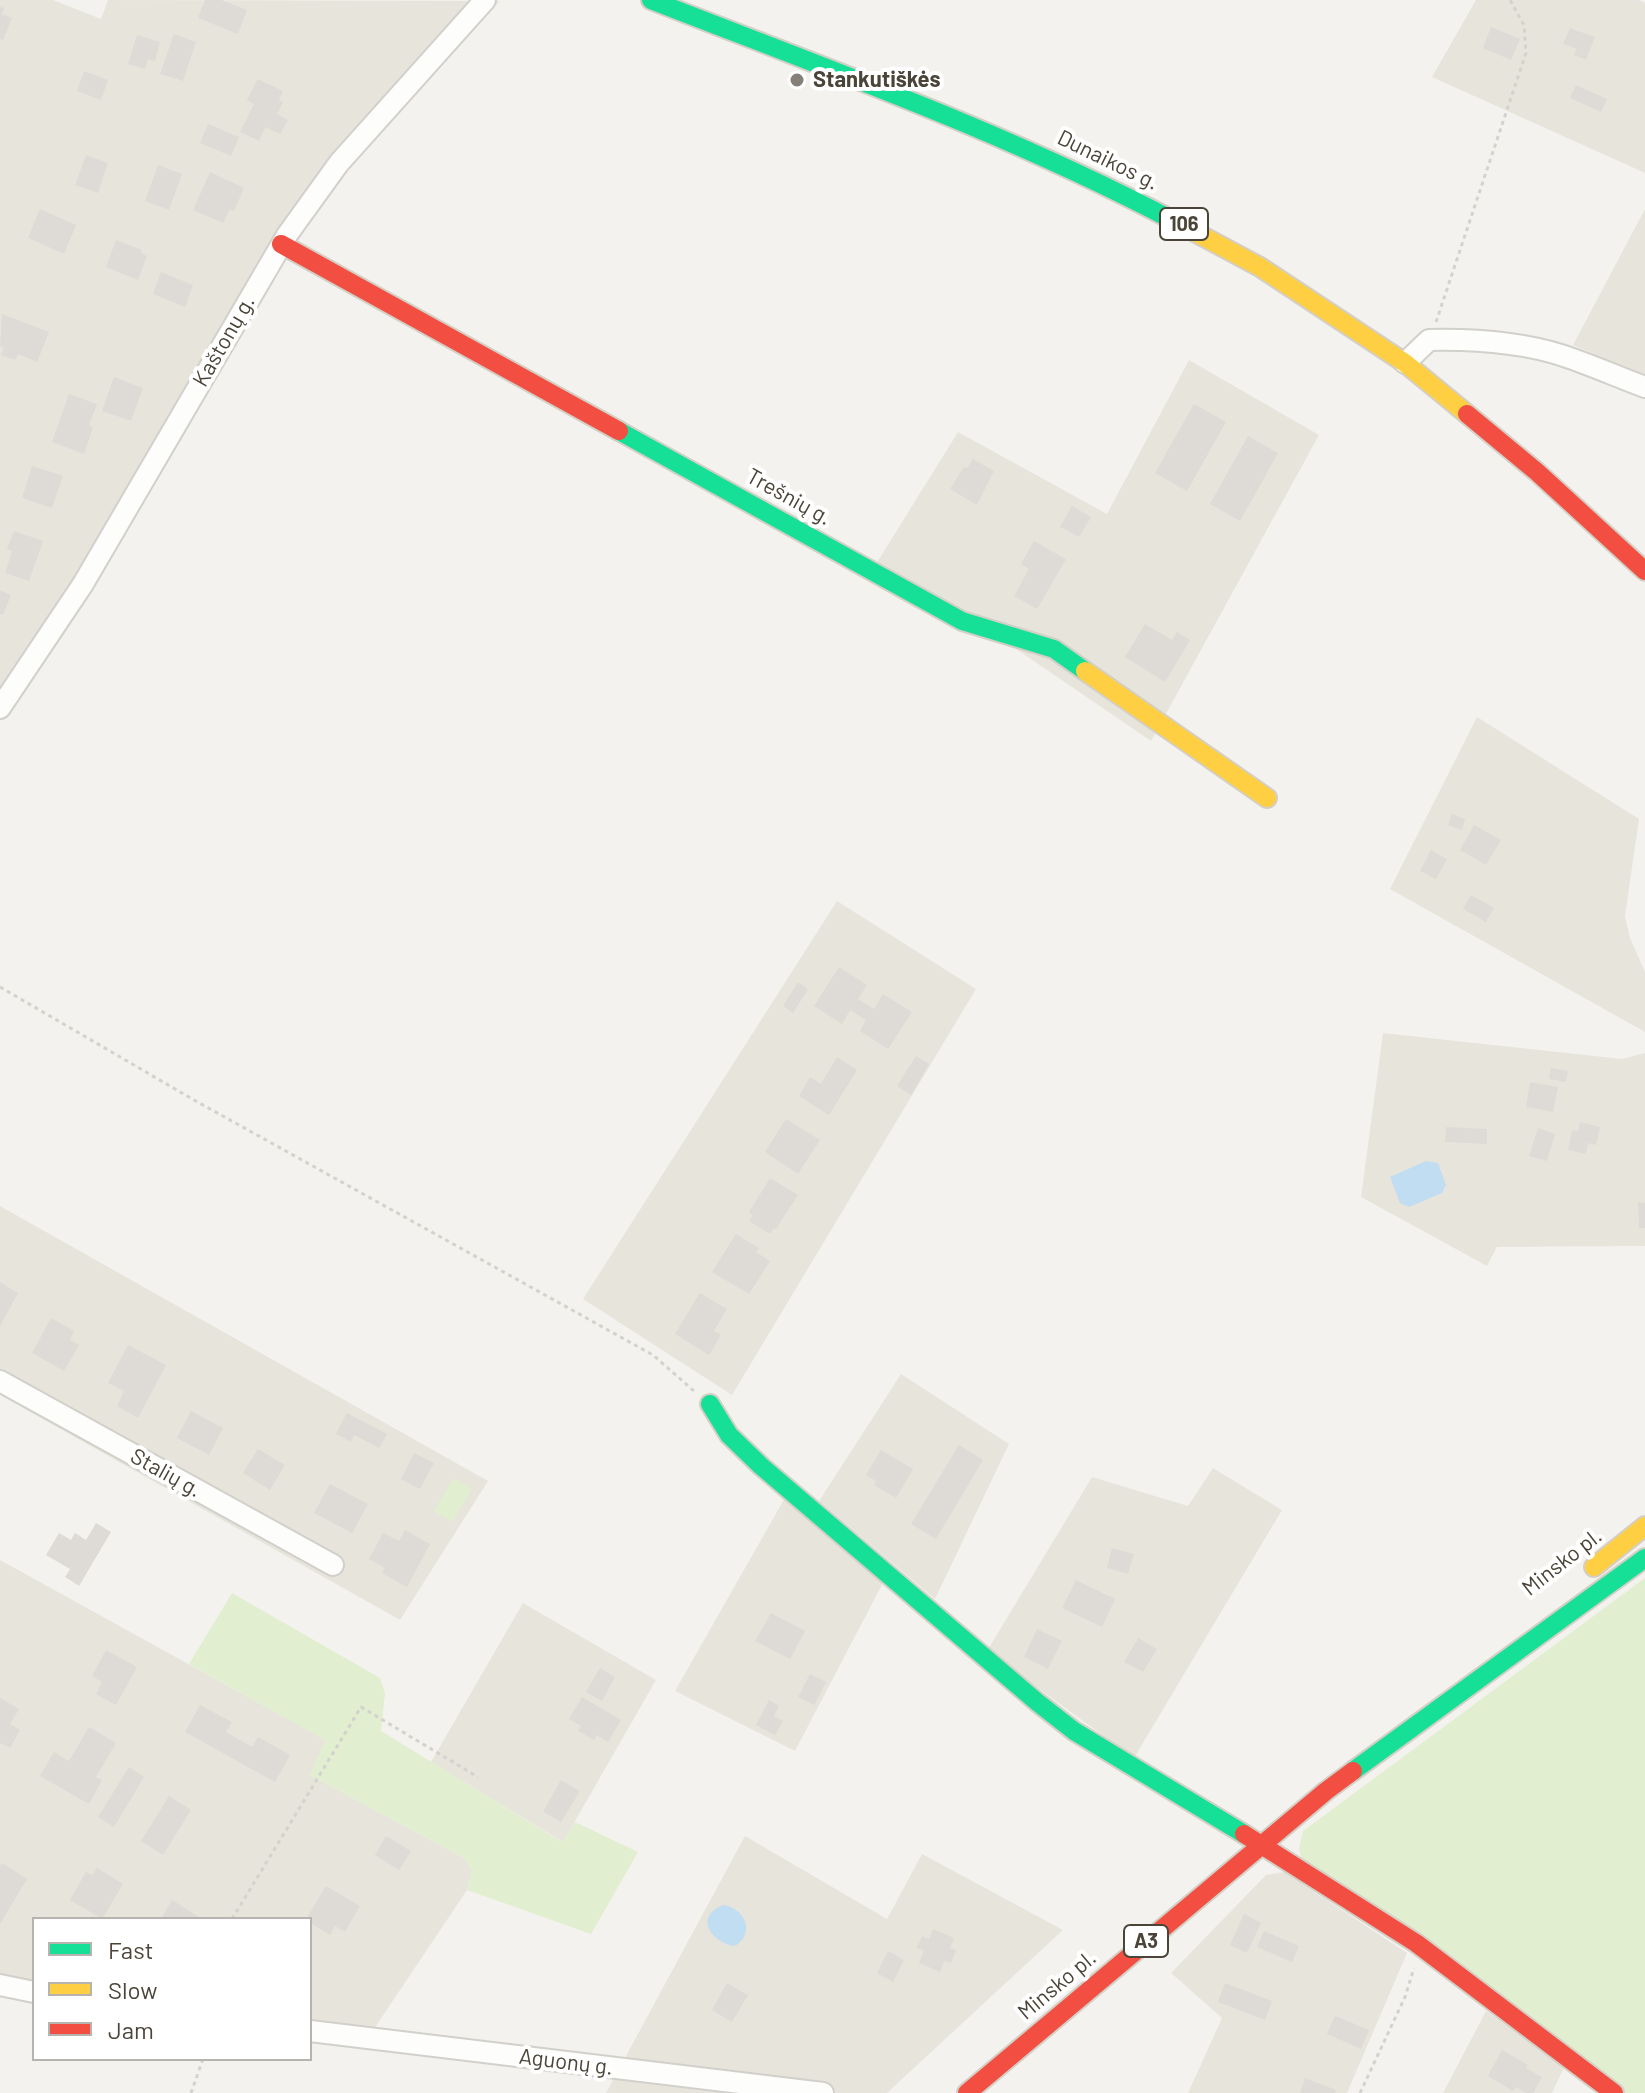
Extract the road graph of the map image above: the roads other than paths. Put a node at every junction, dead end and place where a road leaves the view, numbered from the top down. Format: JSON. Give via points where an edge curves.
{"nodes":[{"id":1,"x":651,"y":0,"type":"edge"},
{"id":2,"x":477,"y":2,"type":"edge"},
{"id":3,"x":281,"y":244,"type":"junction"},
{"id":4,"x":1405,"y":363,"type":"junction"},
{"id":5,"x":1645,"y":387,"type":"edge"},
{"id":6,"x":1645,"y":571,"type":"edge"},
{"id":7,"x":0,"y":708,"type":"edge"},
{"id":8,"x":1267,"y":798,"type":"dead end"},
{"id":9,"x":0,"y":1381,"type":"edge"},
{"id":10,"x":710,"y":1404,"type":"road end"},
{"id":11,"x":1645,"y":1526,"type":"edge"},
{"id":12,"x":1645,"y":1558,"type":"edge"},
{"id":13,"x":333,"y":1565,"type":"dead end"},
{"id":14,"x":1584,"y":1575,"type":"dead end"},
{"id":15,"x":1511,"y":1633,"type":"dead end"},
{"id":16,"x":1326,"y":1791,"type":"junction"},
{"id":17,"x":1261,"y":1844,"type":"junction"},
{"id":18,"x":0,"y":1985,"type":"edge"},
{"id":19,"x":32,"y":1992,"type":"edge"},
{"id":20,"x":312,"y":2031,"type":"edge"},
{"id":21,"x":823,"y":2093,"type":"edge"},
{"id":22,"x":967,"y":2093,"type":"edge"},
{"id":23,"x":1614,"y":2093,"type":"edge"}],
"edges":[{"from":1,"to":4,"type":"main road","name":"Dunaikos g.","number":"106","via":[[1002,137],[1097,180],[1260,267]]},
{"from":2,"to":3,"type":"street","name":"Kaštonų g.","via":[[339,163]]},
{"from":3,"to":7,"type":"street","name":"Kaštonų g.","via":[[83,584]]},
{"from":3,"to":8,"type":"main road","name":"Trešnių g.","via":[[962,621],[1054,649]]},
{"from":4,"to":5,"type":"street","via":[[1429,340],[1466,339],[1562,355]]},
{"from":4,"to":6,"type":"main road","name":"Dunaikos g.","number":"106","via":[[1537,472]]},
{"from":9,"to":13,"type":"street","name":"Stalių g."},
{"from":10,"to":17,"type":"main road","via":[[729,1435],[761,1466],[1037,1702],[1074,1731]]},
{"from":11,"to":14,"type":"main road","name":"Minsko pl."},
{"from":12,"to":16,"type":"main road","name":"Minsko pl.","number":"A3"},
{"from":15,"to":16,"type":"main road","name":"Minsko pl.","number":"A3","via":[[1414,1710]]},
{"from":16,"to":17,"type":"main road","name":"Minsko pl.","number":"A3"},
{"from":17,"to":22,"type":"main road","name":"Minsko pl.","number":"A3"},
{"from":17,"to":23,"type":"main road","via":[[1416,1943]]},
{"from":18,"to":19,"type":"street"},
{"from":20,"to":21,"type":"street","name":"Aguonų g."}]}
